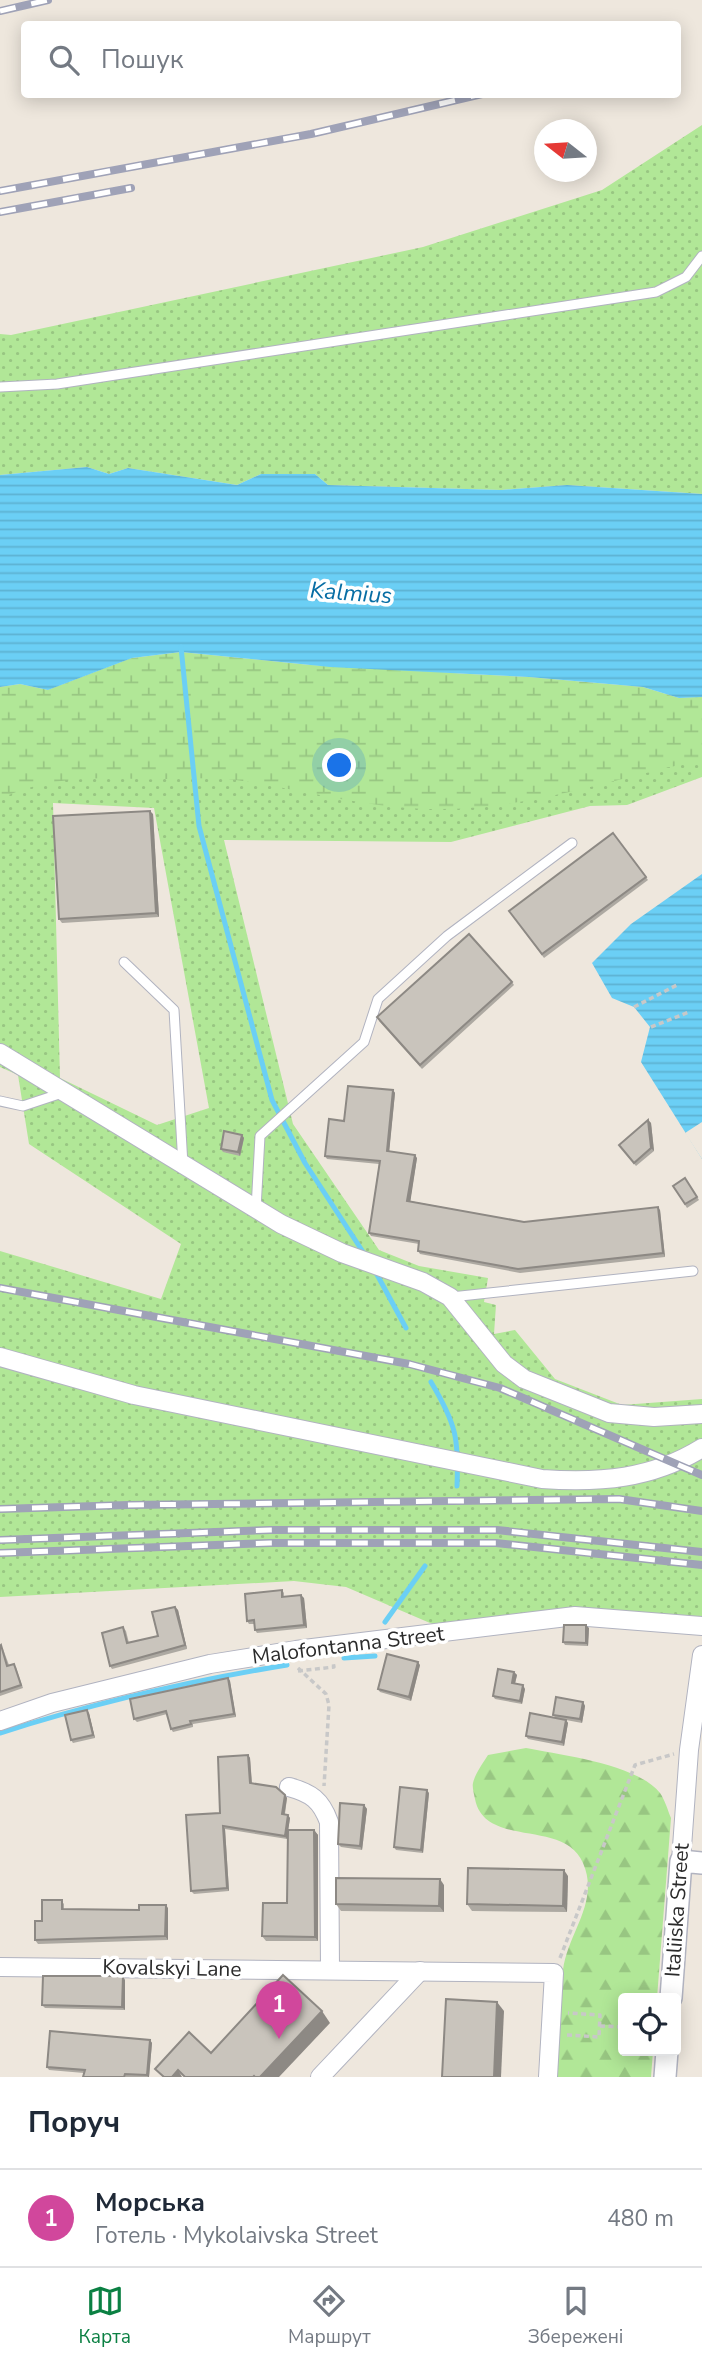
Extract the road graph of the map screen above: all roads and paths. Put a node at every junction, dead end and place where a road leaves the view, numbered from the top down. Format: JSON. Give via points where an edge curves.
{"nodes":[{"id":1,"x":702,"y":256,"type":"edge"},
{"id":2,"x":0,"y":387,"type":"edge"},
{"id":3,"x":572,"y":843,"type":"dead end"},
{"id":4,"x":124,"y":962,"type":"dead end"},
{"id":5,"x":677,"y":985,"type":"dead end"},
{"id":6,"x":634,"y":1007,"type":"dead end"},
{"id":7,"x":688,"y":1012,"type":"dead end"},
{"id":8,"x":651,"y":1027,"type":"dead end"},
{"id":9,"x":0,"y":1053,"type":"edge"},
{"id":10,"x":65,"y":1092,"type":"junction"},
{"id":11,"x":0,"y":1101,"type":"edge"},
{"id":12,"x":183,"y":1165,"type":"junction"},
{"id":13,"x":256,"y":1209,"type":"junction"},
{"id":14,"x":693,"y":1271,"type":"dead end"},
{"id":15,"x":450,"y":1297,"type":"junction"},
{"id":16,"x":0,"y":1357,"type":"edge"},
{"id":17,"x":702,"y":1414,"type":"edge"},
{"id":18,"x":702,"y":1448,"type":"edge"},
{"id":19,"x":702,"y":1626,"type":"edge"},
{"id":20,"x":702,"y":1654,"type":"edge"},
{"id":21,"x":334,"y":1667,"type":"dead end"},
{"id":22,"x":0,"y":1721,"type":"edge"},
{"id":23,"x":689,"y":1750,"type":"junction"},
{"id":24,"x":289,"y":1787,"type":"dead end"},
{"id":25,"x":323,"y":1806,"type":"junction"},
{"id":26,"x":702,"y":1814,"type":"edge"},
{"id":27,"x":684,"y":1825,"type":"junction"},
{"id":28,"x":691,"y":1862,"type":"edge"},
{"id":29,"x":0,"y":1967,"type":"edge"},
{"id":30,"x":330,"y":1970,"type":"junction"},
{"id":31,"x":420,"y":1971,"type":"junction"},
{"id":32,"x":554,"y":1973,"type":"junction"},
{"id":33,"x":672,"y":1993,"type":"edge"},
{"id":34,"x":570,"y":2013,"type":"dead end"},
{"id":35,"x":600,"y":2026,"type":"junction"},
{"id":36,"x":618,"y":2028,"type":"edge"},
{"id":37,"x":569,"y":2036,"type":"dead end"},
{"id":38,"x":667,"y":2056,"type":"edge"},
{"id":39,"x":320,"y":2077,"type":"edge"},
{"id":40,"x":548,"y":2077,"type":"edge"},
{"id":41,"x":665,"y":2077,"type":"edge"}],
"edges":[{"from":1,"to":2,"type":"lane","via":[[686,277],[656,292],[57,384]]},
{"from":3,"to":13,"type":"lane","via":[[447,936],[378,999],[364,1042],[260,1136]]},
{"from":4,"to":12,"type":"lane","via":[[174,1010]]},
{"from":5,"to":6,"type":"path"},
{"from":7,"to":8,"type":"path"},
{"from":9,"to":10,"type":"street"},
{"from":10,"to":11,"type":"lane","via":[[23,1106]]},
{"from":10,"to":12,"type":"street"},
{"from":12,"to":13,"type":"street"},
{"from":13,"to":15,"type":"street","via":[[342,1253],[386,1267]]},
{"from":14,"to":15,"type":"lane"},
{"from":15,"to":17,"type":"street","via":[[504,1364],[524,1379],[610,1413],[654,1417]]},
{"from":16,"to":18,"type":"street","via":[[135,1395],[542,1479],[587,1482],[635,1477]]},
{"from":19,"to":22,"type":"street","name":"Malofontanna Street","via":[[575,1616],[296,1650],[197,1668],[52,1703]]},
{"from":20,"to":23,"type":"street","name":"Italiiska Street"},
{"from":21,"to":25,"type":"path","via":[[298,1671],[326,1695],[329,1705]]},
{"from":23,"to":27,"type":"street","name":"Italiiska Street"},
{"from":23,"to":32,"type":"path","via":[[635,1765]]},
{"from":24,"to":25,"type":"street","via":[[309,1792]]},
{"from":25,"to":30,"type":"street","via":[[329,1822]]},
{"from":26,"to":27,"type":"street"},
{"from":27,"to":28,"type":"street","name":"Italiiska Street"},
{"from":28,"to":33,"type":"street","name":"Italiiska Street"},
{"from":29,"to":30,"type":"street","name":"Kovalskyi Lane"},
{"from":30,"to":31,"type":"street","name":"Kovalskyi Lane"},
{"from":31,"to":32,"type":"street","name":"Kovalskyi Lane"},
{"from":31,"to":39,"type":"street"},
{"from":32,"to":40,"type":"street"},
{"from":34,"to":35,"type":"path","via":[[600,2015]]},
{"from":35,"to":36,"type":"path"},
{"from":35,"to":37,"type":"path","via":[[599,2037]]},
{"from":38,"to":41,"type":"street"}]}
